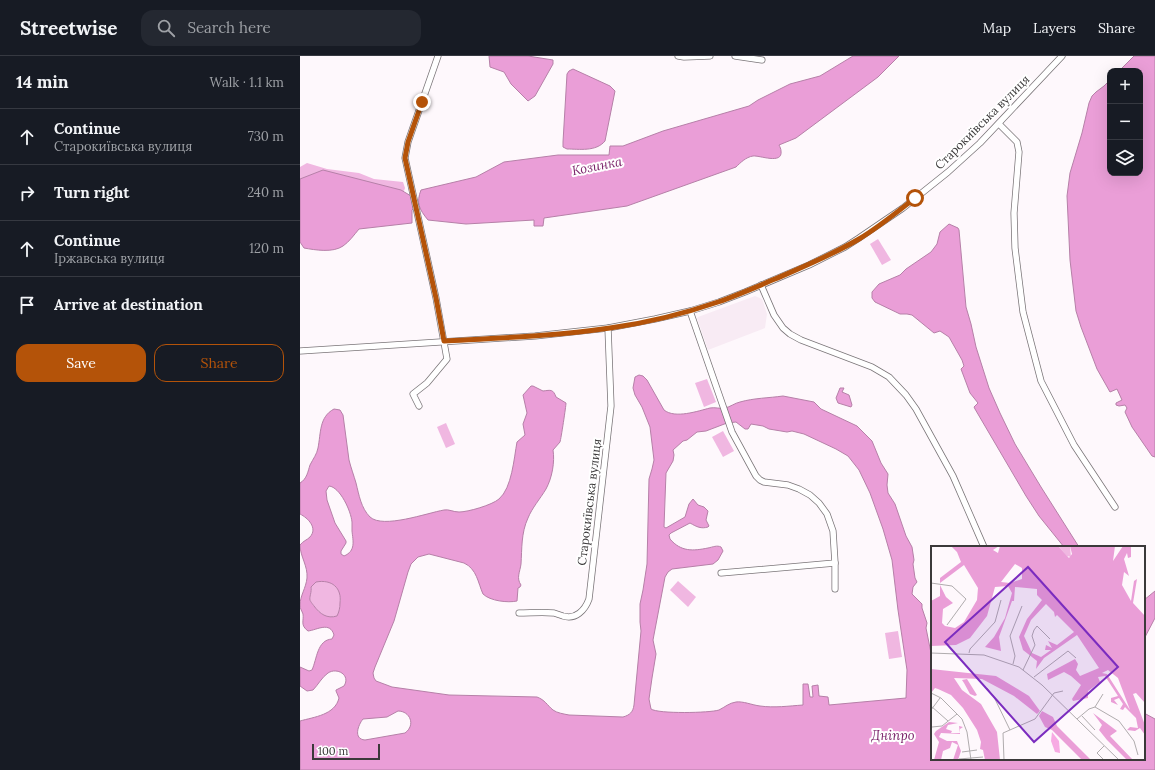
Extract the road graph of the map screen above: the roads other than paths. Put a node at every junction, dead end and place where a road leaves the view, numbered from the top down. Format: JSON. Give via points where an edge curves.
{"nodes":[{"id":1,"x":438,"y":56,"type":"edge"},
{"id":2,"x":678,"y":56,"type":"edge"},
{"id":3,"x":710,"y":56,"type":"edge"},
{"id":4,"x":735,"y":56,"type":"edge"},
{"id":5,"x":1062,"y":56,"type":"edge"},
{"id":6,"x":762,"y":60,"type":"dead end"},
{"id":7,"x":999,"y":124,"type":"junction"},
{"id":8,"x":761,"y":285,"type":"junction"},
{"id":9,"x":690,"y":311,"type":"junction"},
{"id":10,"x":608,"y":328,"type":"junction"},
{"id":11,"x":444,"y":341,"type":"junction"},
{"id":12,"x":300,"y":351,"type":"edge"},
{"id":13,"x":419,"y":406,"type":"dead end"},
{"id":14,"x":1115,"y":507,"type":"dead end"},
{"id":15,"x":984,"y":546,"type":"edge"},
{"id":16,"x":835,"y":562,"type":"junction"},
{"id":17,"x":721,"y":573,"type":"dead end"},
{"id":18,"x":835,"y":588,"type":"dead end"},
{"id":19,"x":519,"y":613,"type":"dead end"}],
"edges":[{"from":1,"to":11,"type":"street","via":[[408,142],[405,158]]},
{"from":2,"to":3,"type":"street"},
{"from":4,"to":6,"type":"street"},
{"from":5,"to":7,"type":"street","name":"Старокиївська вулиця"},
{"from":7,"to":8,"type":"street","name":"Старокиївська вулиця","via":[[948,172],[885,221],[809,265]]},
{"from":7,"to":14,"type":"street","via":[[1018,146],[1014,213],[1015,248],[1023,312],[1041,381],[1074,445]]},
{"from":8,"to":9,"type":"street","name":"Старокиївська вулиця"},
{"from":8,"to":15,"type":"street","via":[[774,315],[790,334],[872,367],[889,377],[906,395],[953,476]]},
{"from":9,"to":10,"type":"street","name":"Старокиївська вулиця"},
{"from":9,"to":16,"type":"street","via":[[732,432],[756,476],[764,482],[795,487],[821,506],[833,531]]},
{"from":10,"to":11,"type":"street","name":"Старокиївська вулиця","via":[[536,336]]},
{"from":10,"to":19,"type":"street","name":"Старокиївська вулиця","via":[[611,406],[589,599],[583,610],[572,617],[555,613]]},
{"from":11,"to":12,"type":"street","name":"Старокиївська вулиця"},
{"from":11,"to":13,"type":"street","via":[[447,359],[427,383],[412,394]]},
{"from":16,"to":17,"type":"street"},
{"from":16,"to":18,"type":"street"}]}
